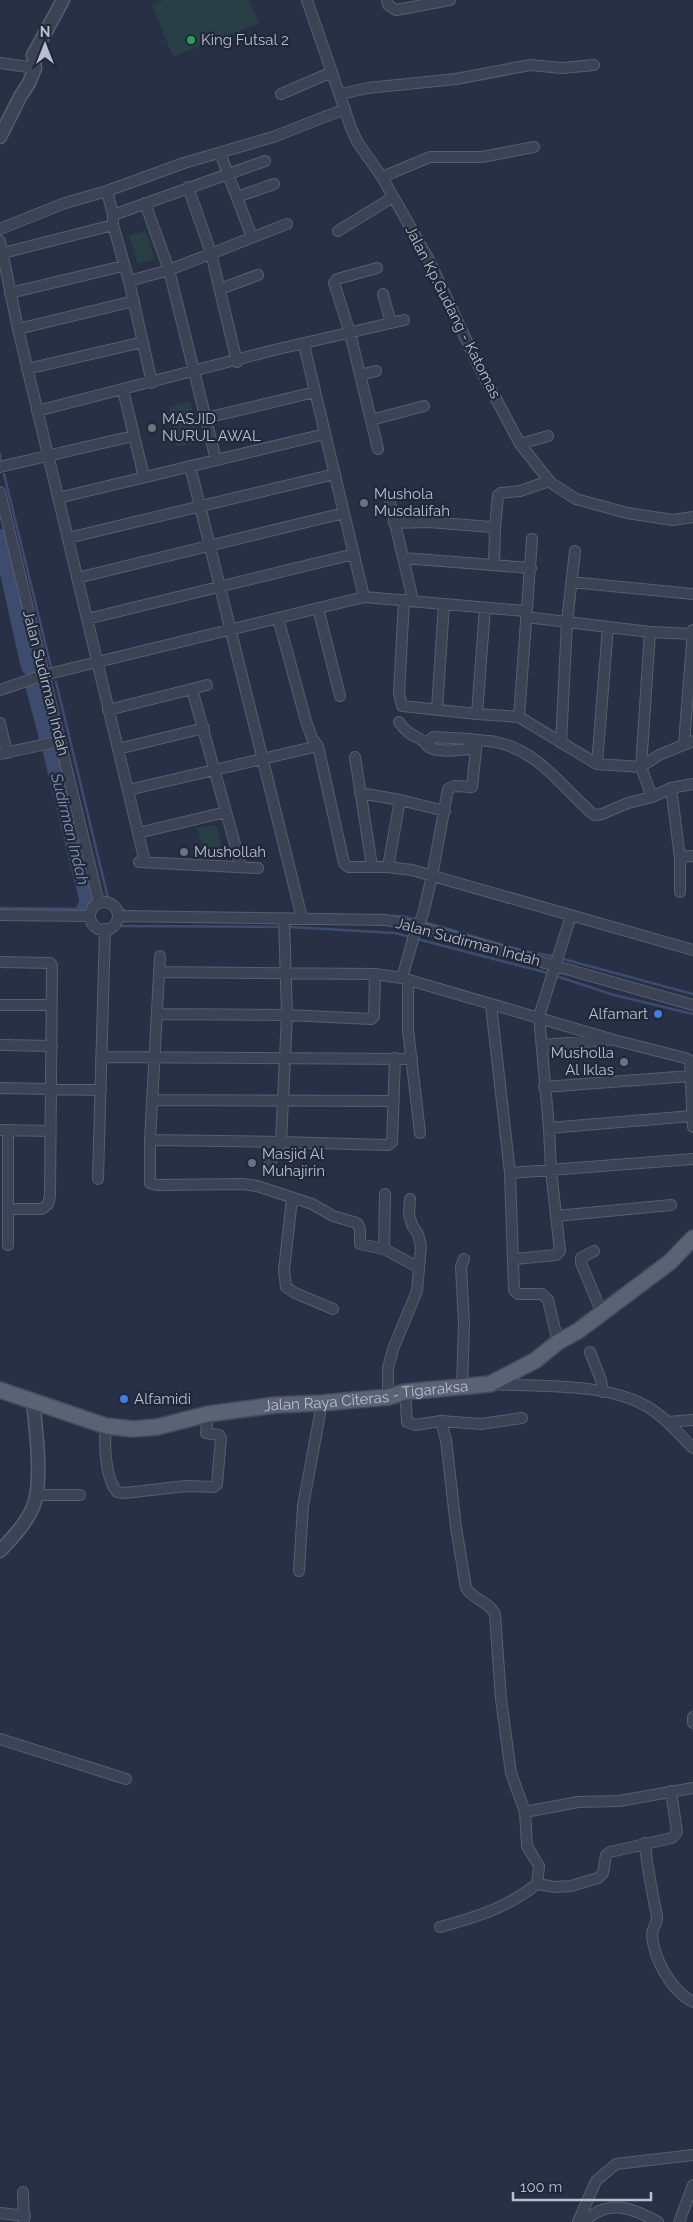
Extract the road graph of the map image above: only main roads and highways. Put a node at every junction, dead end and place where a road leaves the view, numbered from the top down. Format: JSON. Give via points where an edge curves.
{"nodes":[{"id":1,"x":693,"y":1238,"type":"edge"},
{"id":2,"x":0,"y":1390,"type":"edge"}],
"edges":[{"from":1,"to":2,"type":"main road","name":"Jalan Raya Citeras - Tigaraksa","via":[[670,1262],[602,1313],[536,1360],[490,1384],[322,1404],[275,1405],[134,1429],[106,1426]]}]}
